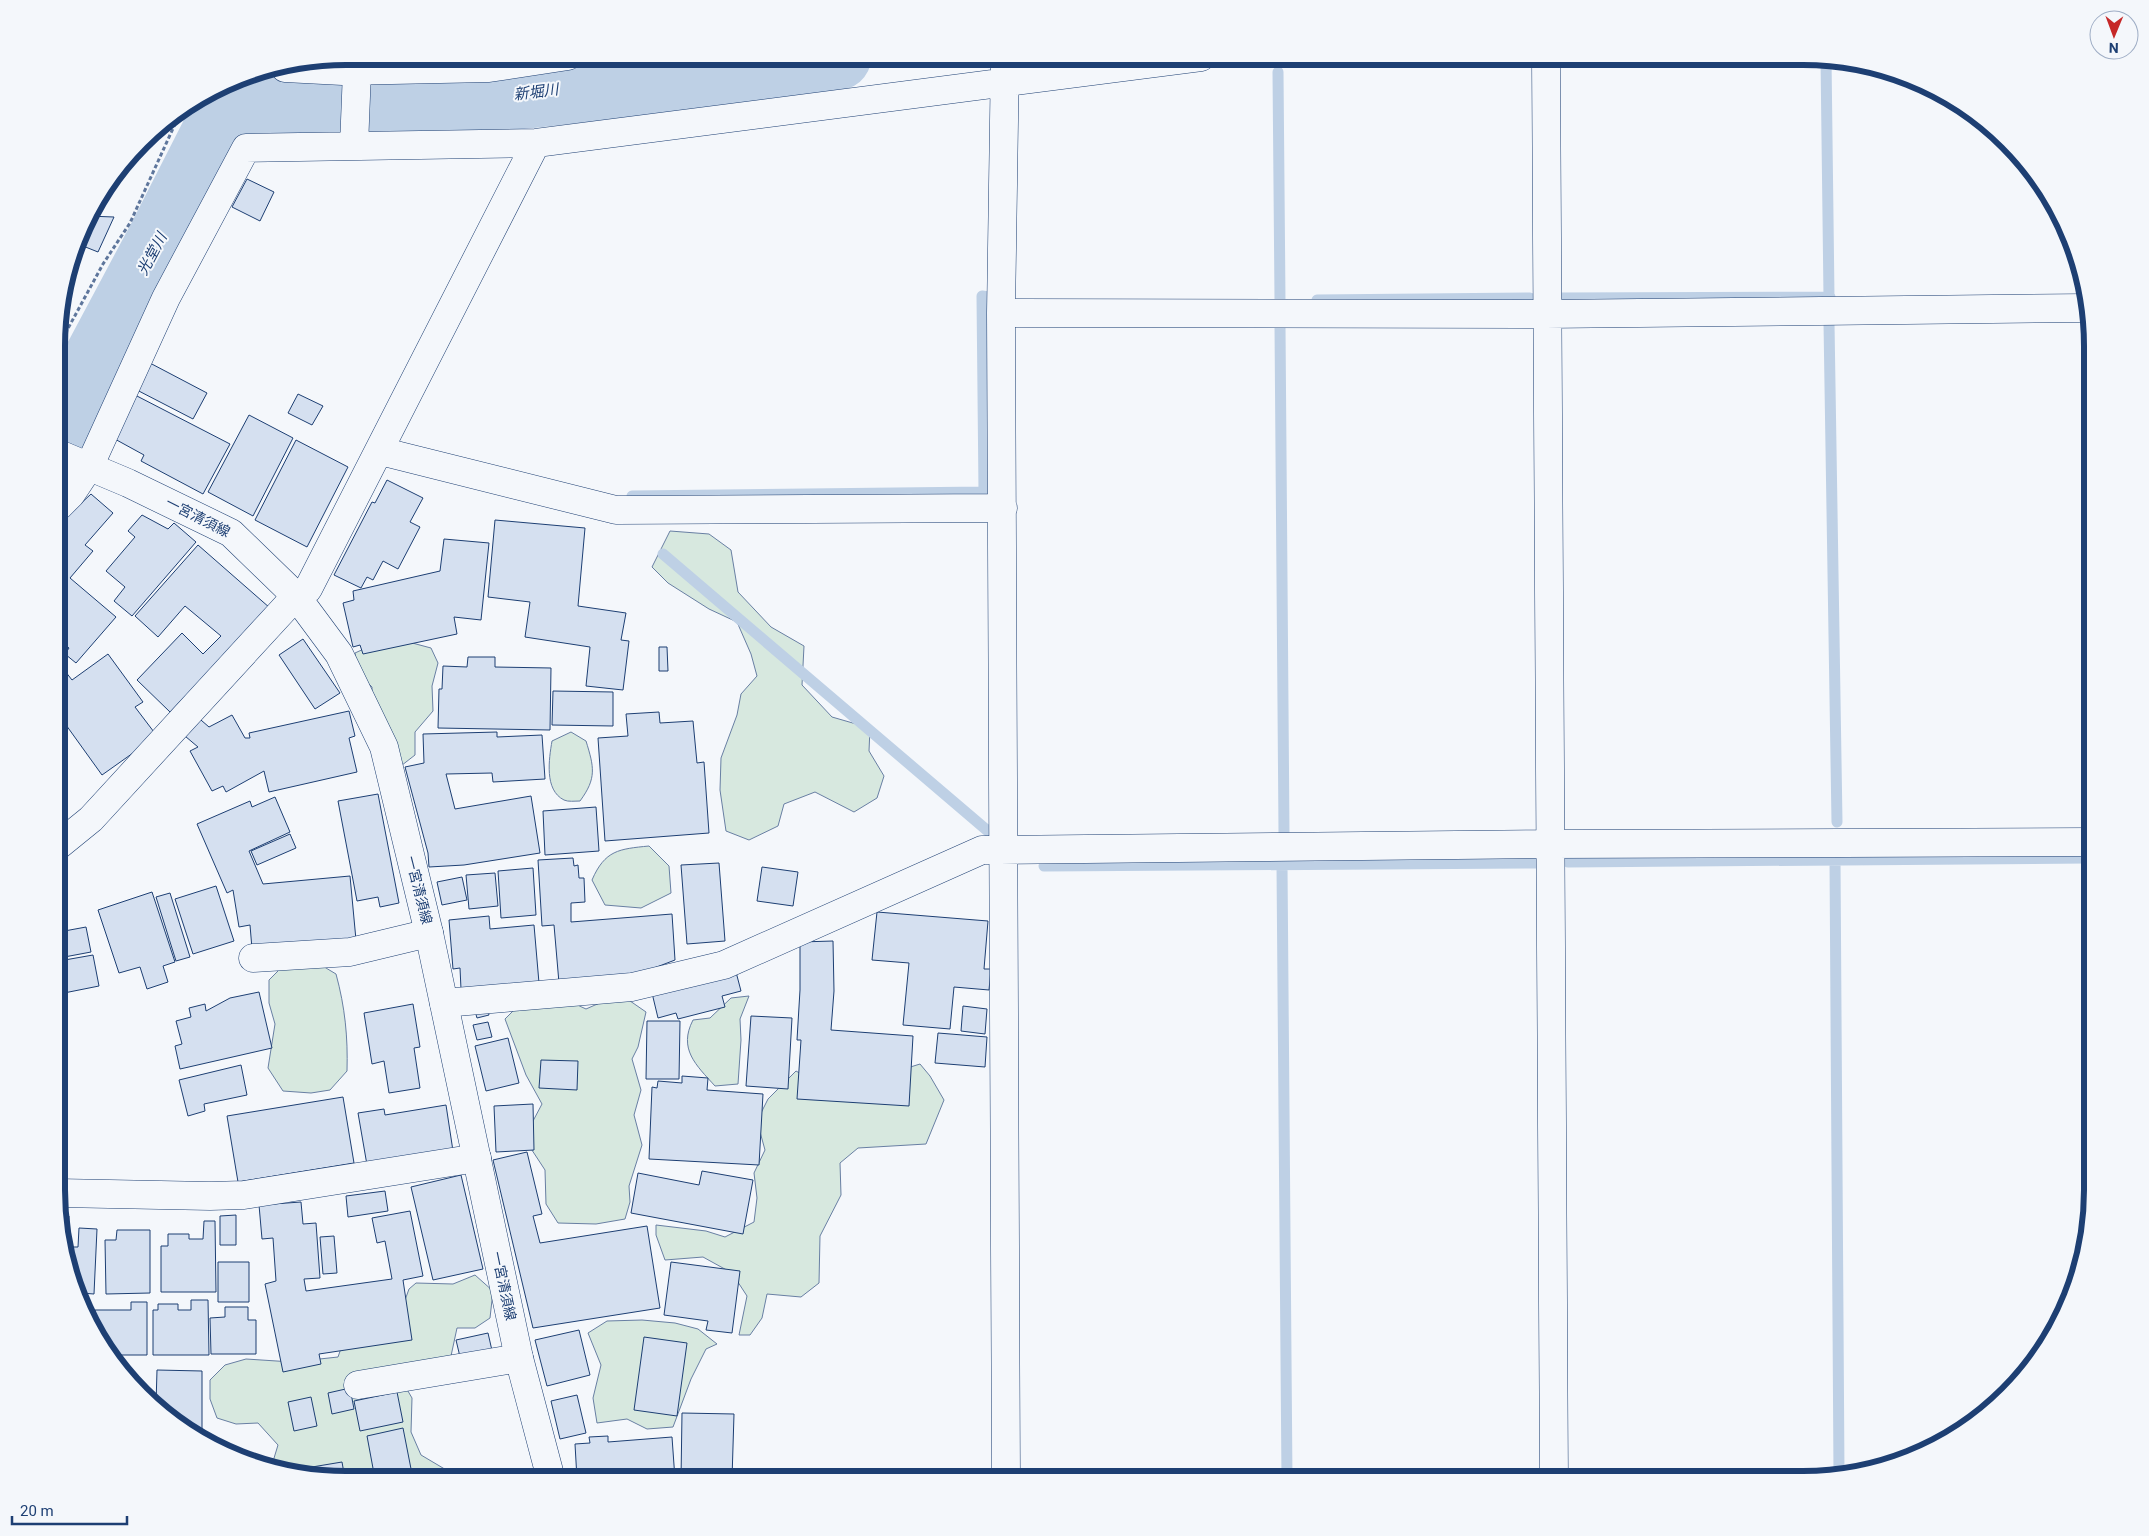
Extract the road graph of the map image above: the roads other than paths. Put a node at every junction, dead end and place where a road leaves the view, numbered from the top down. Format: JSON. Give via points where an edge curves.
{"nodes":[{"id":1,"x":509,"y":65,"type":"edge"},
{"id":2,"x":1005,"y":65,"type":"edge"},
{"id":3,"x":1143,"y":65,"type":"edge"},
{"id":4,"x":1546,"y":65,"type":"edge"},
{"id":5,"x":299,"y":69,"type":"edge"},
{"id":6,"x":357,"y":71,"type":"junction"},
{"id":7,"x":1004,"y":84,"type":"junction"},
{"id":8,"x":536,"y":143,"type":"junction"},
{"id":9,"x":354,"y":146,"type":"junction"},
{"id":10,"x":2082,"y":308,"type":"edge"},
{"id":11,"x":1001,"y":313,"type":"junction"},
{"id":12,"x":1546,"y":314,"type":"junction"},
{"id":13,"x":380,"y":451,"type":"junction"},
{"id":14,"x":76,"y":461,"type":"edge"},
{"id":15,"x":65,"y":500,"type":"edge"},
{"id":16,"x":1003,"y":508,"type":"junction"},
{"id":17,"x":296,"y":596,"type":"junction"},
{"id":18,"x":65,"y":840,"type":"edge"},
{"id":19,"x":2084,"y":842,"type":"edge"},
{"id":20,"x":1551,"y":844,"type":"junction"},
{"id":21,"x":1005,"y":850,"type":"junction"},
{"id":22,"x":429,"y":933,"type":"junction"},
{"id":23,"x":253,"y":958,"type":"dead end"},
{"id":24,"x":444,"y":1003,"type":"junction"},
{"id":25,"x":477,"y":1158,"type":"junction"},
{"id":26,"x":65,"y":1193,"type":"edge"},
{"id":27,"x":519,"y":1358,"type":"junction"},
{"id":28,"x":358,"y":1385,"type":"dead end"},
{"id":29,"x":548,"y":1471,"type":"edge"},
{"id":30,"x":1006,"y":1471,"type":"edge"},
{"id":31,"x":1554,"y":1471,"type":"edge"}],
"edges":[{"from":1,"to":6,"type":"street"},
{"from":2,"to":7,"type":"street"},
{"from":3,"to":7,"type":"street"},
{"from":4,"to":12,"type":"street"},
{"from":5,"to":6,"type":"street"},
{"from":6,"to":9,"type":"street"},
{"from":7,"to":8,"type":"street"},
{"from":7,"to":11,"type":"street"},
{"from":8,"to":9,"type":"street"},
{"from":8,"to":13,"type":"street"},
{"from":9,"to":14,"type":"street","via":[[246,148]]},
{"from":10,"to":12,"type":"street"},
{"from":11,"to":12,"type":"street"},
{"from":11,"to":16,"type":"street"},
{"from":12,"to":20,"type":"street"},
{"from":13,"to":16,"type":"street","via":[[616,510]]},
{"from":13,"to":17,"type":"street","via":[[308,589]]},
{"from":14,"to":15,"type":"street","via":[[71,494]]},
{"from":14,"to":17,"type":"street","name":"一宮清須線","via":[[232,532]]},
{"from":16,"to":21,"type":"street"},
{"from":17,"to":18,"type":"street","via":[[91,819]]},
{"from":17,"to":22,"type":"street","name":"一宮清須線","via":[[339,654],[384,747]]},
{"from":19,"to":20,"type":"street"},
{"from":20,"to":21,"type":"street"},
{"from":20,"to":31,"type":"street"},
{"from":21,"to":24,"type":"street","via":[[982,850],[724,965],[632,987]]},
{"from":21,"to":30,"type":"street"},
{"from":22,"to":23,"type":"street","via":[[350,952]]},
{"from":22,"to":24,"type":"street","name":"一宮清須線"},
{"from":24,"to":25,"type":"street","name":"一宮清須線"},
{"from":25,"to":26,"type":"street","via":[[244,1195]]},
{"from":25,"to":27,"type":"street","name":"一宮清須線"},
{"from":27,"to":28,"type":"street"},
{"from":27,"to":29,"type":"street","name":"一宮清須線"}]}
